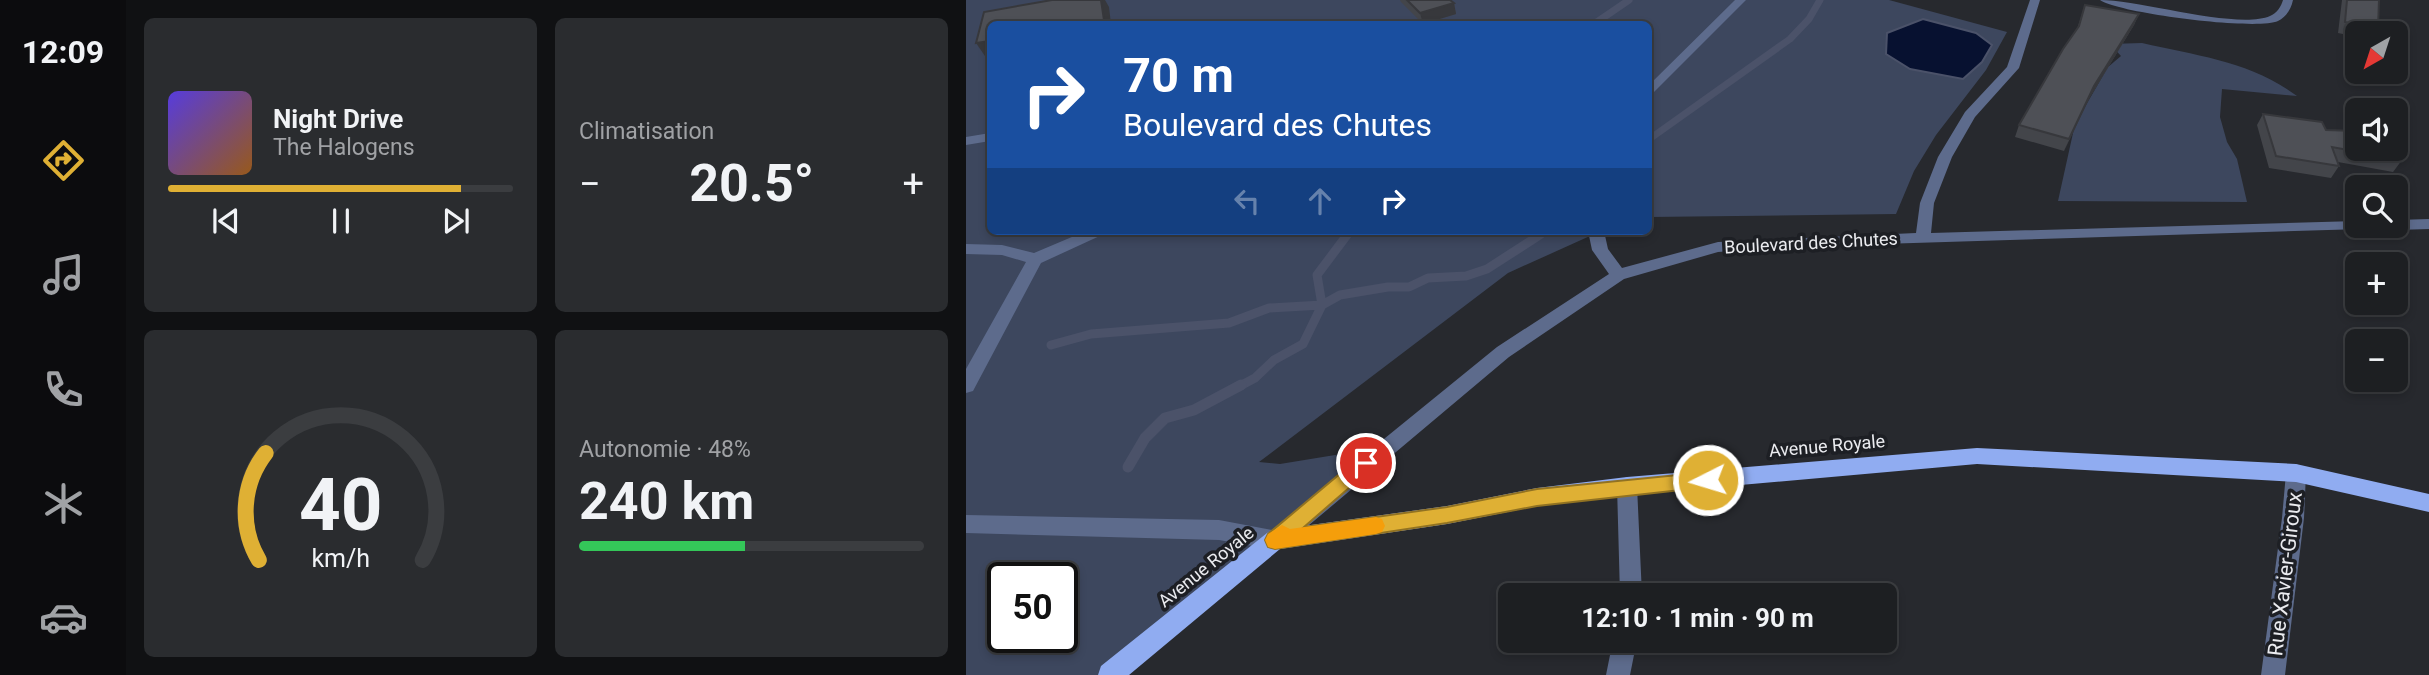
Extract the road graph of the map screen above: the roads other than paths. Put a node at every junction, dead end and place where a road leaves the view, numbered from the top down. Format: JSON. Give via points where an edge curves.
{"nodes":[{"id":1,"x":1741,"y":0,"type":"edge"},
{"id":2,"x":2035,"y":0,"type":"edge"},
{"id":3,"x":2105,"y":0,"type":"edge"},
{"id":4,"x":2288,"y":0,"type":"edge"},
{"id":5,"x":1652,"y":90,"type":"edge"},
{"id":6,"x":987,"y":138,"type":"edge"},
{"id":7,"x":966,"y":141,"type":"edge"},
{"id":8,"x":2429,"y":224,"type":"edge"},
{"id":9,"x":2408,"y":225,"type":"edge"},
{"id":10,"x":2345,"y":226,"type":"edge"},
{"id":11,"x":1090,"y":235,"type":"edge"},
{"id":12,"x":1596,"y":235,"type":"edge"},
{"id":13,"x":1923,"y":238,"type":"junction"},
{"id":14,"x":966,"y":249,"type":"edge"},
{"id":15,"x":1035,"y":260,"type":"junction"},
{"id":16,"x":1618,"y":275,"type":"junction"},
{"id":17,"x":966,"y":386,"type":"edge"},
{"id":18,"x":2296,"y":473,"type":"junction"},
{"id":19,"x":1627,"y":486,"type":"junction"},
{"id":20,"x":2429,"y":503,"type":"edge"},
{"id":21,"x":966,"y":524,"type":"edge"},
{"id":22,"x":1275,"y":540,"type":"junction"},
{"id":23,"x":1631,"y":583,"type":"edge"},
{"id":24,"x":1622,"y":653,"type":"edge"},
{"id":25,"x":1110,"y":675,"type":"edge"},
{"id":26,"x":1618,"y":675,"type":"edge"},
{"id":27,"x":2273,"y":675,"type":"edge"}],
"edges":[{"from":1,"to":5,"type":"street"},
{"from":2,"to":13,"type":"street","via":[[2013,68],[1970,116],[1945,157],[1927,203]]},
{"from":3,"to":4,"type":"street","via":[[2254,22],[2273,19],[2286,9]]},
{"from":6,"to":7,"type":"street"},
{"from":8,"to":9,"type":"street"},
{"from":10,"to":13,"type":"street","name":"Boulevard des Chutes"},
{"from":11,"to":15,"type":"street"},
{"from":12,"to":16,"type":"street"},
{"from":13,"to":16,"type":"street","name":"Boulevard des Chutes","via":[[1718,247]]},
{"from":14,"to":15,"type":"street","via":[[1002,250]]},
{"from":15,"to":17,"type":"street"},
{"from":16,"to":22,"type":"street","name":"Boulevard des Chutes","via":[[1503,352]]},
{"from":18,"to":19,"type":"main road","name":"Avenue Royale","via":[[1977,457]]},
{"from":18,"to":20,"type":"main road","name":"Avenue Royale"},
{"from":18,"to":27,"type":"street","name":"Rue Xavier-Giroux"},
{"from":19,"to":22,"type":"main road","name":"Avenue Royale"},
{"from":19,"to":23,"type":"street"},
{"from":21,"to":22,"type":"street","via":[[1219,530]]},
{"from":22,"to":25,"type":"main road","name":"Avenue Royale"},
{"from":24,"to":26,"type":"street"}]}
